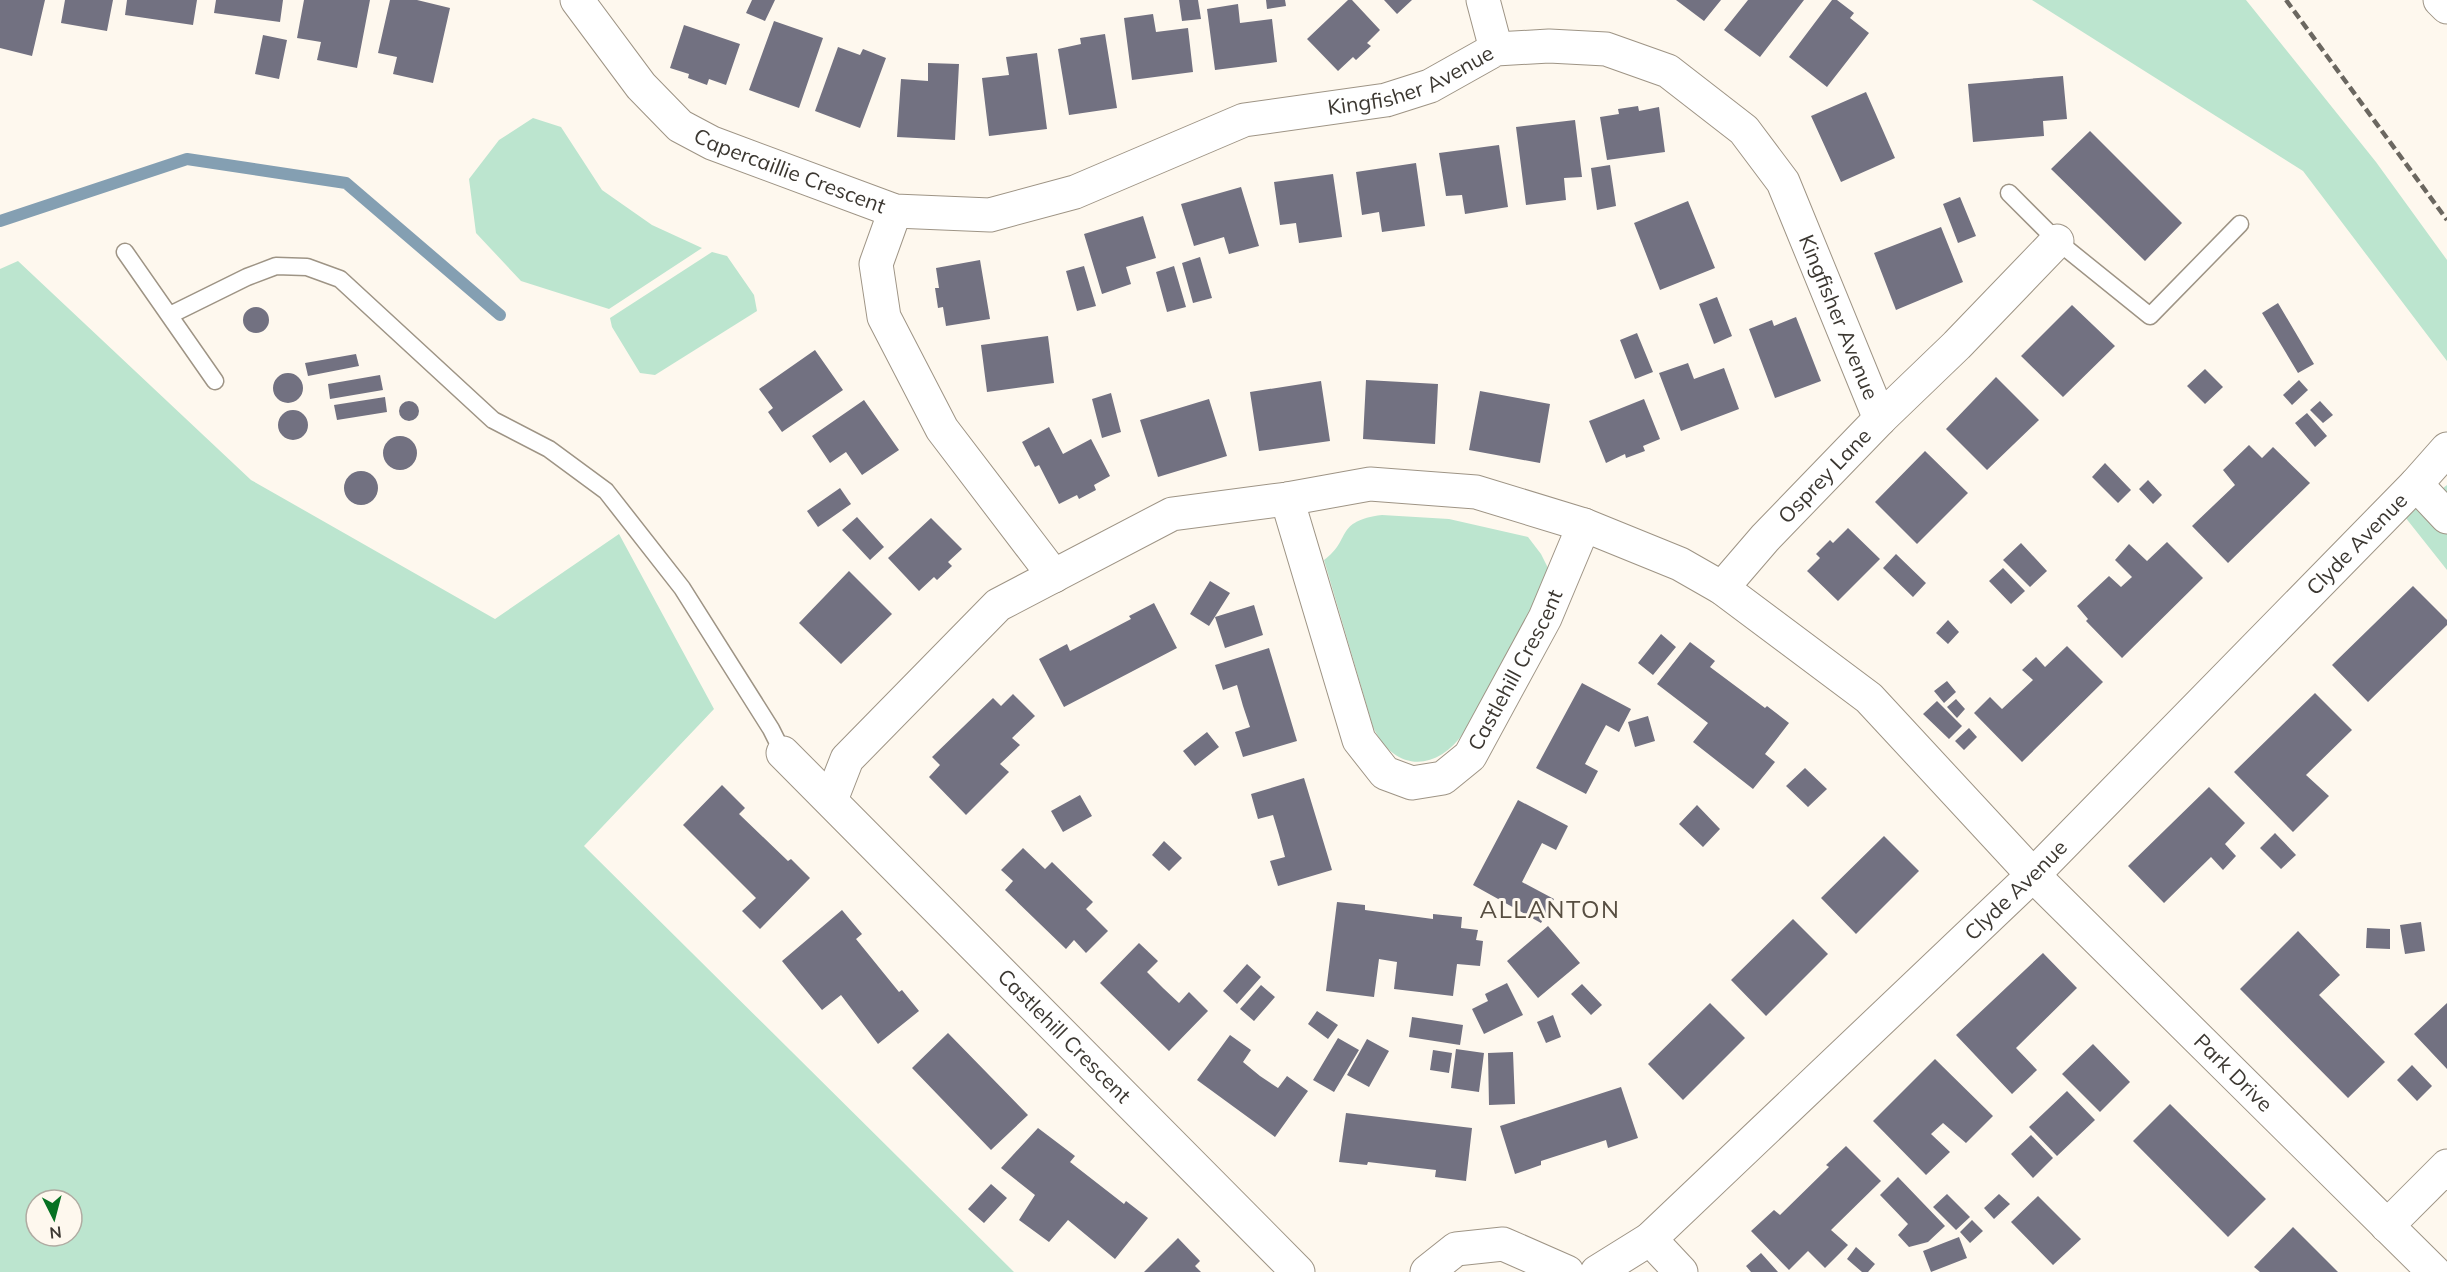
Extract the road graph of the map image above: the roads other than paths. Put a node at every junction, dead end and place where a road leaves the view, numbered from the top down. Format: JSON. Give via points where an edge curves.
{"nodes":[{"id":1,"x":577,"y":0,"type":"edge"},
{"id":2,"x":1483,"y":0,"type":"edge"},
{"id":3,"x":2440,"y":0,"type":"edge"},
{"id":4,"x":2447,"y":7,"type":"edge"},
{"id":5,"x":1496,"y":49,"type":"junction"},
{"id":6,"x":2009,"y":194,"type":"dead end"},
{"id":7,"x":895,"y":211,"type":"junction"},
{"id":8,"x":2240,"y":224,"type":"dead end"},
{"id":9,"x":2057,"y":241,"type":"junction"},
{"id":10,"x":125,"y":252,"type":"dead end"},
{"id":11,"x":170,"y":315,"type":"junction"},
{"id":12,"x":215,"y":381,"type":"dead end"},
{"id":13,"x":1880,"y":419,"type":"junction"},
{"id":14,"x":2447,"y":449,"type":"edge"},
{"id":15,"x":2416,"y":484,"type":"junction"},
{"id":16,"x":1287,"y":500,"type":"junction"},
{"id":17,"x":2447,"y":517,"type":"edge"},
{"id":18,"x":1584,"y":525,"type":"junction"},
{"id":19,"x":1054,"y":576,"type":"junction"},
{"id":20,"x":1722,"y":588,"type":"junction"},
{"id":21,"x":783,"y":753,"type":"joint"},
{"id":22,"x":831,"y":800,"type":"junction"},
{"id":23,"x":2034,"y":875,"type":"junction"},
{"id":24,"x":2447,"y":1166,"type":"edge"},
{"id":25,"x":2387,"y":1226,"type":"junction"},
{"id":26,"x":1650,"y":1239,"type":"junction"},
{"id":27,"x":1298,"y":1272,"type":"edge"},
{"id":28,"x":1427,"y":1272,"type":"edge"},
{"id":29,"x":1567,"y":1272,"type":"edge"},
{"id":30,"x":1597,"y":1272,"type":"edge"},
{"id":31,"x":1681,"y":1272,"type":"edge"},
{"id":32,"x":2434,"y":1272,"type":"edge"}],
"edges":[{"from":1,"to":7,"type":"street","name":"Capercaillie Crescent","via":[[641,86],[680,126],[712,143]]},
{"from":2,"to":5,"type":"street"},
{"from":3,"to":4,"type":"street"},
{"from":5,"to":7,"type":"street","name":"Kingfisher Avenue","via":[[1430,86],[1386,100],[1244,120],[1076,192],[990,215]]},
{"from":5,"to":13,"type":"street","name":"Kingfisher Avenue","via":[[1606,49],[1668,71],[1744,130],[1783,182]]},
{"from":6,"to":9,"type":"lane"},
{"from":7,"to":19,"type":"street","name":"Capercaillie Crescent","via":[[876,264],[884,317],[942,429]]},
{"from":8,"to":9,"type":"lane","via":[[2150,316]]},
{"from":9,"to":13,"type":"street","name":"Osprey Lane"},
{"from":10,"to":11,"type":"lane"},
{"from":11,"to":12,"type":"lane"},
{"from":11,"to":21,"type":"lane","via":[[276,266],[307,267],[340,279],[493,420],[549,449],[606,491],[682,588]]},
{"from":13,"to":20,"type":"street","name":"Osprey Lane"},
{"from":14,"to":15,"type":"street","name":"Clyde Avenue"},
{"from":15,"to":17,"type":"street","name":"Clyde Avenue"},
{"from":15,"to":23,"type":"street","name":"Clyde Avenue"},
{"from":16,"to":18,"type":"street","via":[[1371,484],[1476,492]]},
{"from":16,"to":18,"type":"street","name":"Castlehill Crescent","via":[[1359,740],[1385,773],[1412,783],[1443,778],[1470,756],[1545,618]]},
{"from":16,"to":19,"type":"street","via":[[1172,514]]},
{"from":18,"to":20,"type":"street","via":[[1680,564]]},
{"from":19,"to":22,"type":"street","via":[[998,605],[847,759]]},
{"from":20,"to":23,"type":"street","via":[[1869,698]]},
{"from":21,"to":22,"type":"street","name":"Castlehill Crescent"},
{"from":22,"to":27,"type":"street","name":"Castlehill Crescent"},
{"from":23,"to":25,"type":"street","name":"Park Drive"},
{"from":23,"to":26,"type":"street","name":"Clyde Avenue"},
{"from":24,"to":25,"type":"street"},
{"from":25,"to":32,"type":"street","name":"Park Drive"},
{"from":26,"to":30,"type":"street","name":"Clyde Avenue"},
{"from":26,"to":31,"type":"street"},
{"from":28,"to":29,"type":"street","via":[[1456,1249],[1503,1244]]}]}
